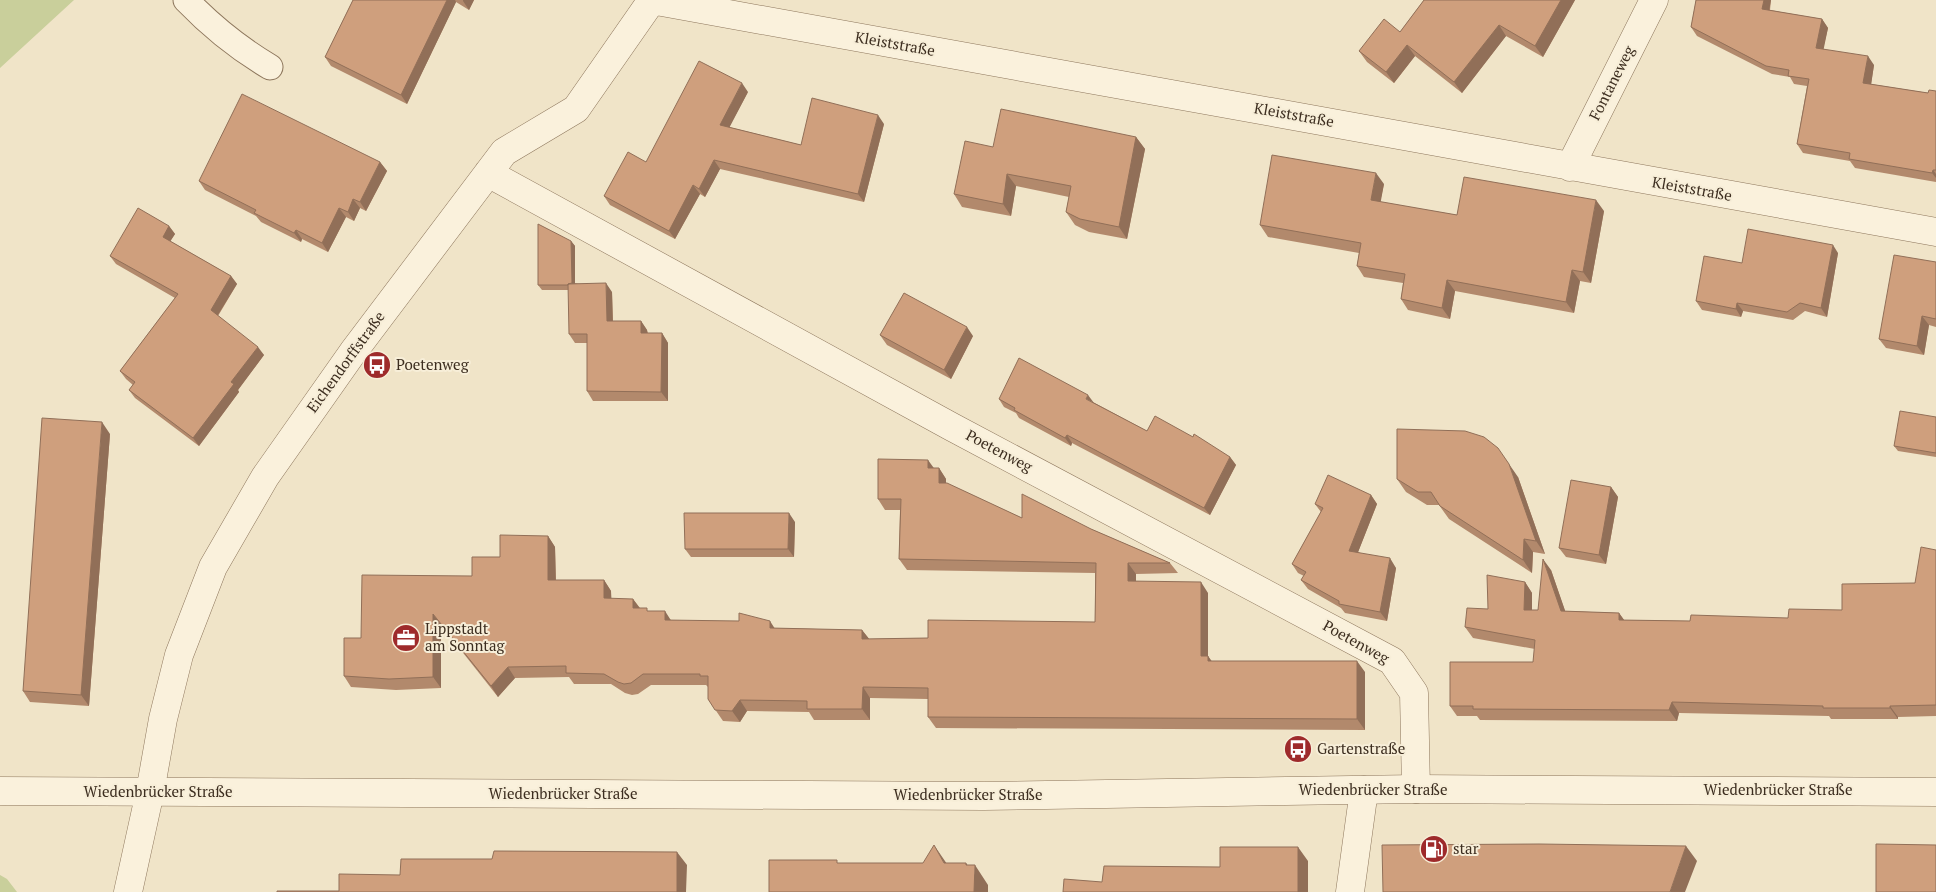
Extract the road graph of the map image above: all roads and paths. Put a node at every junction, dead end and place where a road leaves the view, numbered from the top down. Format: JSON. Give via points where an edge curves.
{"nodes":[{"id":1,"x":186,"y":0,"type":"edge"},
{"id":2,"x":652,"y":0,"type":"edge"},
{"id":3,"x":1654,"y":0,"type":"edge"},
{"id":4,"x":270,"y":67,"type":"dead end"},
{"id":5,"x":1570,"y":167,"type":"junction"},
{"id":6,"x":488,"y":174,"type":"junction"},
{"id":7,"x":1936,"y":232,"type":"edge"},
{"id":8,"x":1416,"y":789,"type":"junction"},
{"id":9,"x":1364,"y":790,"type":"junction"},
{"id":10,"x":0,"y":792,"type":"edge"},
{"id":11,"x":150,"y":792,"type":"junction"},
{"id":12,"x":1936,"y":792,"type":"edge"},
{"id":13,"x":128,"y":892,"type":"edge"},
{"id":14,"x":1350,"y":892,"type":"edge"}],
"edges":[{"from":1,"to":4,"type":"lane","via":[[237,47]]},
{"from":2,"to":5,"type":"street","name":"Kleiststraße","via":[[1337,122]]},
{"from":2,"to":6,"type":"street","name":"Eichendorffstraße","via":[[576,109],[504,152]]},
{"from":3,"to":5,"type":"street","name":"Fontaneweg"},
{"from":5,"to":7,"type":"street","name":"Kleiststraße"},
{"from":6,"to":8,"type":"street","name":"Poetenweg","via":[[952,427],[1392,661],[1414,693]]},
{"from":6,"to":11,"type":"street","name":"Eichendorffstraße","via":[[304,419],[265,477],[213,567],[179,655]]},
{"from":8,"to":9,"type":"street","name":"Wiedenbrücker Straße"},
{"from":8,"to":12,"type":"street","name":"Wiedenbrücker Straße"},
{"from":9,"to":11,"type":"street","name":"Wiedenbrücker Straße","via":[[984,796]]},
{"from":9,"to":14,"type":"street"},
{"from":10,"to":11,"type":"street","name":"Wiedenbrücker Straße"},
{"from":11,"to":13,"type":"street","name":"Eichendorffstraße"}]}
